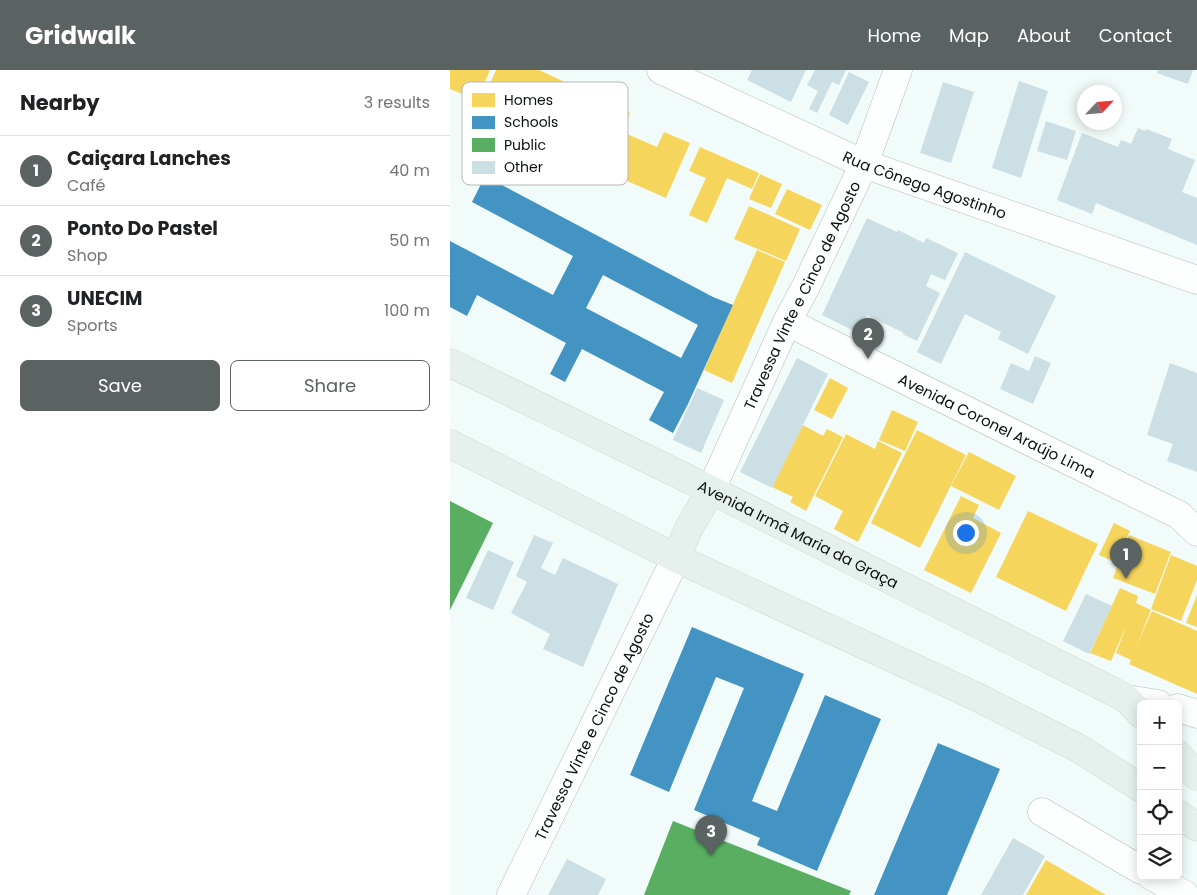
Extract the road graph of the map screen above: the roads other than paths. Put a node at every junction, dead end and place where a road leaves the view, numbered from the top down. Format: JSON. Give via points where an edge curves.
{"nodes":[{"id":1,"x":660,"y":70,"type":"edge"},
{"id":2,"x":898,"y":70,"type":"edge"},
{"id":3,"x":864,"y":164,"type":"junction"},
{"id":4,"x":1197,"y":280,"type":"edge"},
{"id":5,"x":788,"y":322,"type":"junction"},
{"id":6,"x":450,"y":363,"type":"edge"},
{"id":7,"x":450,"y":444,"type":"edge"},
{"id":8,"x":711,"y":490,"type":"junction"},
{"id":9,"x":1191,"y":520,"type":"edge"},
{"id":10,"x":676,"y":558,"type":"junction"},
{"id":11,"x":1134,"y":706,"type":"edge"},
{"id":12,"x":1182,"y":709,"type":"edge"},
{"id":13,"x":1197,"y":714,"type":"edge"},
{"id":14,"x":1182,"y":759,"type":"edge"},
{"id":15,"x":1197,"y":776,"type":"edge"},
{"id":16,"x":1137,"y":785,"type":"edge"},
{"id":17,"x":1042,"y":812,"type":"dead end"},
{"id":18,"x":1182,"y":817,"type":"edge"},
{"id":19,"x":1197,"y":827,"type":"edge"},
{"id":20,"x":1137,"y":868,"type":"edge"},
{"id":21,"x":1159,"y":880,"type":"edge"},
{"id":22,"x":511,"y":895,"type":"edge"},
{"id":23,"x":1185,"y":895,"type":"edge"}],
"edges":[{"from":1,"to":3,"type":"street","name":"Rua Cônego Agostinho"},
{"from":2,"to":3,"type":"street","name":"Travessa Vinte e Cinco de Agosto"},
{"from":3,"to":4,"type":"street","name":"Rua Cônego Agostinho"},
{"from":3,"to":5,"type":"street","name":"Travessa Vinte e Cinco de Agosto"},
{"from":5,"to":8,"type":"street","name":"Travessa Vinte e Cinco de Agosto"},
{"from":5,"to":9,"type":"street","name":"Avenida Coronel Araújo Lima"},
{"from":6,"to":8,"type":"main road","name":"Avenida Irmã Maria da Graça"},
{"from":7,"to":10,"type":"main road"},
{"from":8,"to":10,"type":"main road"},
{"from":8,"to":11,"type":"main road","name":"Avenida Irmã Maria da Graça","via":[[1106,688]]},
{"from":10,"to":16,"type":"main road","via":[[975,696],[1078,748]]},
{"from":10,"to":22,"type":"street","name":"Travessa Vinte e Cinco de Agosto"},
{"from":12,"to":13,"type":"street"},
{"from":14,"to":15,"type":"main road"},
{"from":17,"to":20,"type":"street"},
{"from":18,"to":19,"type":"main road"},
{"from":21,"to":23,"type":"street"}]}
